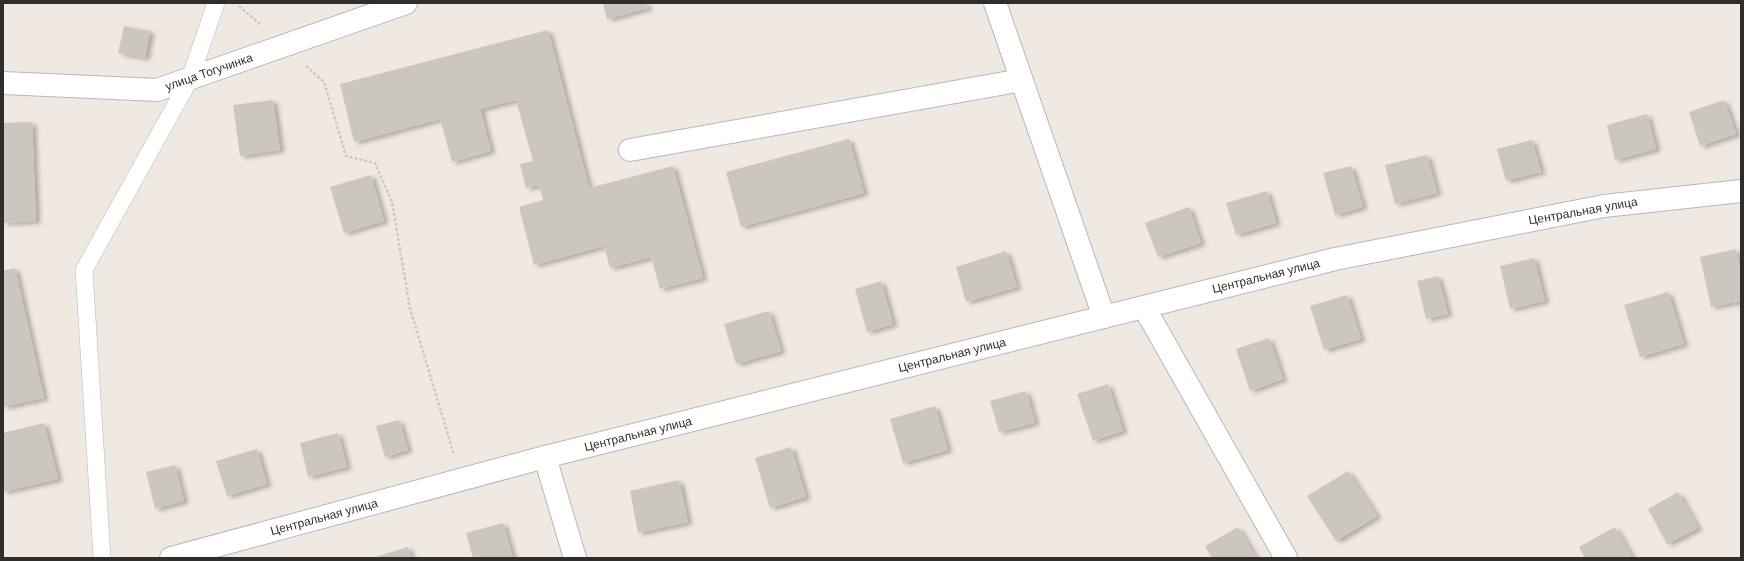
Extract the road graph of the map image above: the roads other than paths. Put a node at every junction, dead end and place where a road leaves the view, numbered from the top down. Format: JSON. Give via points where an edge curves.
{"nodes":[{"id":1,"x":216,"y":3,"type":"edge"},
{"id":2,"x":406,"y":3,"type":"edge"},
{"id":3,"x":995,"y":3,"type":"edge"},
{"id":4,"x":190,"y":79,"type":"junction"},
{"id":5,"x":1022,"y":80,"type":"junction"},
{"id":6,"x":3,"y":83,"type":"edge"},
{"id":7,"x":630,"y":150,"type":"dead end"},
{"id":8,"x":1741,"y":191,"type":"edge"},
{"id":9,"x":1144,"y":307,"type":"junction"},
{"id":10,"x":1104,"y":317,"type":"junction"},
{"id":11,"x":545,"y":457,"type":"junction"},
{"id":12,"x":102,"y":558,"type":"edge"},
{"id":13,"x":171,"y":558,"type":"edge"},
{"id":14,"x":575,"y":558,"type":"edge"},
{"id":15,"x":1286,"y":558,"type":"edge"}],
"edges":[{"from":1,"to":4,"type":"lane"},
{"from":2,"to":4,"type":"main road","name":"улица Тогучинка"},
{"from":3,"to":5,"type":"main road"},
{"from":4,"to":6,"type":"main road","name":"улица Тогучинка","via":[[157,90]]},
{"from":4,"to":12,"type":"lane","via":[[84,270]]},
{"from":5,"to":7,"type":"main road"},
{"from":5,"to":10,"type":"main road"},
{"from":8,"to":9,"type":"main road","name":"Центральная улица","via":[[1604,206],[1335,259]]},
{"from":9,"to":10,"type":"main road","name":"Центральная улица"},
{"from":9,"to":15,"type":"main road"},
{"from":10,"to":11,"type":"main road","name":"Центральная улица"},
{"from":11,"to":13,"type":"main road","name":"Центральная улица"},
{"from":11,"to":14,"type":"main road"}]}
